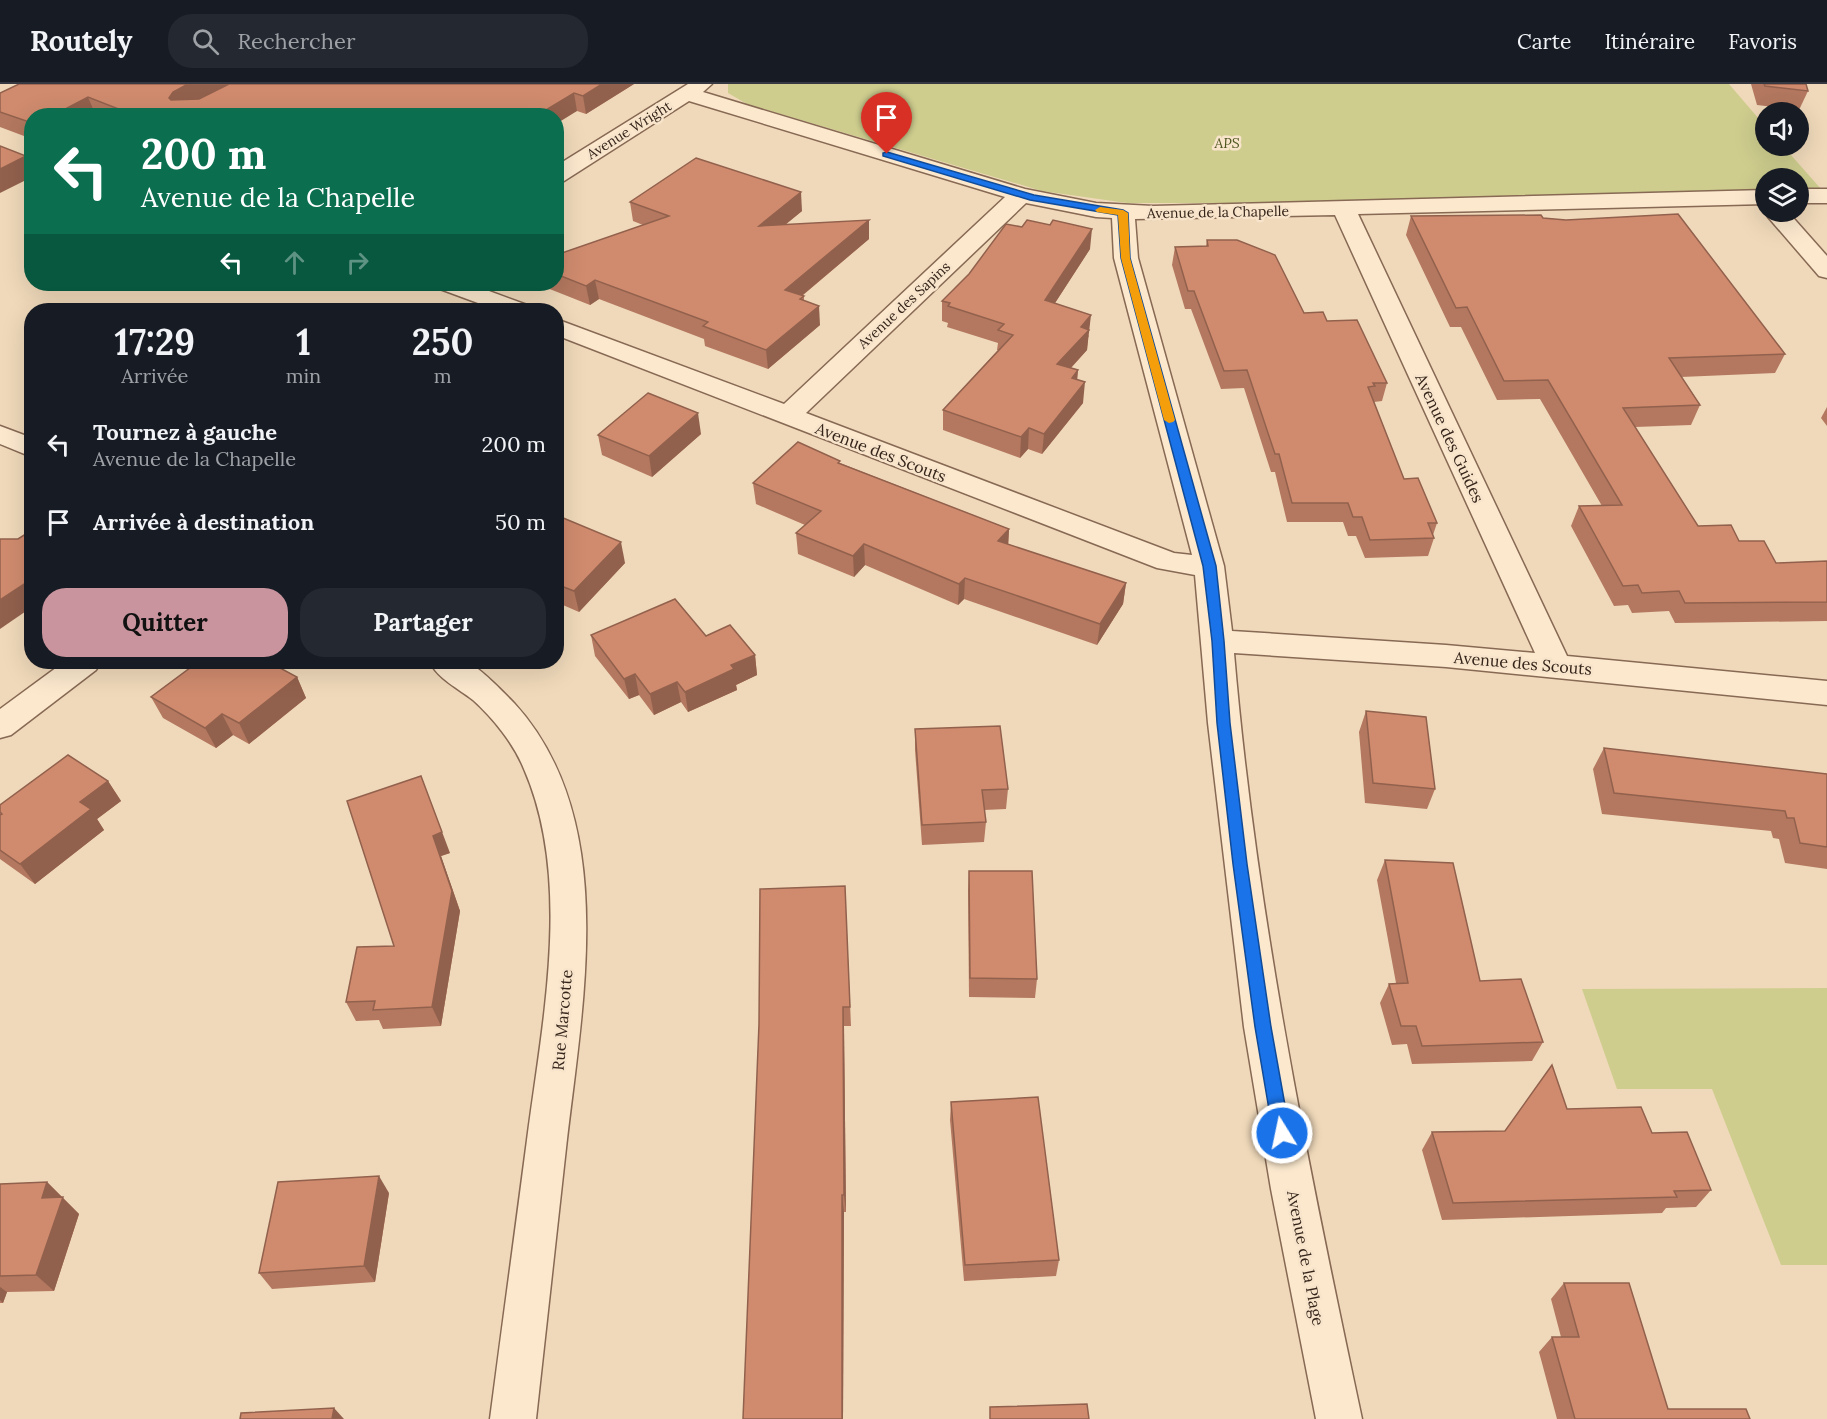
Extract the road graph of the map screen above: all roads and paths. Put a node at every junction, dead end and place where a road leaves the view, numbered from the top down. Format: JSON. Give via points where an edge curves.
{"nodes":[{"id":1,"x":694,"y":89,"type":"edge"},
{"id":2,"x":564,"y":171,"type":"edge"},
{"id":3,"x":1021,"y":195,"type":"junction"},
{"id":4,"x":1827,"y":195,"type":"edge"},
{"id":5,"x":1809,"y":196,"type":"edge"},
{"id":6,"x":1755,"y":201,"type":"edge"},
{"id":7,"x":1344,"y":209,"type":"junction"},
{"id":8,"x":1123,"y":213,"type":"junction"},
{"id":9,"x":1786,"y":222,"type":"edge"},
{"id":10,"x":1827,"y":271,"type":"edge"},
{"id":11,"x":468,"y":291,"type":"edge"},
{"id":12,"x":499,"y":303,"type":"edge"},
{"id":13,"x":564,"y":329,"type":"edge"},
{"id":14,"x":787,"y":416,"type":"junction"},
{"id":15,"x":0,"y":434,"type":"edge"},
{"id":16,"x":24,"y":445,"type":"edge"},
{"id":17,"x":1209,"y":566,"type":"junction"},
{"id":18,"x":1218,"y":641,"type":"junction"},
{"id":19,"x":1557,"y":666,"type":"junction"},
{"id":20,"x":76,"y":669,"type":"edge"},
{"id":21,"x":454,"y":669,"type":"edge"},
{"id":22,"x":1827,"y":693,"type":"edge"},
{"id":23,"x":0,"y":726,"type":"edge"},
{"id":24,"x":513,"y":1419,"type":"edge"},
{"id":25,"x":1339,"y":1419,"type":"edge"}],
"edges":[{"from":1,"to":2,"type":"street","name":"Avenue Wright"},
{"from":1,"to":3,"type":"street","name":"Avenue de la Chapelle"},
{"from":3,"to":8,"type":"street","name":"Avenue de la Chapelle"},
{"from":3,"to":14,"type":"street","name":"Avenue des Sapins"},
{"from":4,"to":5,"type":"street"},
{"from":6,"to":7,"type":"street","name":"Avenue de la Chapelle"},
{"from":7,"to":8,"type":"street","name":"Avenue de la Chapelle"},
{"from":7,"to":19,"type":"street","name":"Avenue des Guides"},
{"from":8,"to":17,"type":"street","name":"Avenue de la Plage","via":[[1126,258]]},
{"from":9,"to":10,"type":"street"},
{"from":11,"to":12,"type":"street"},
{"from":13,"to":14,"type":"street","name":"Avenue des Scouts"},
{"from":14,"to":17,"type":"street","name":"Avenue des Scouts","via":[[1167,561]]},
{"from":15,"to":16,"type":"street"},
{"from":17,"to":18,"type":"street","name":"Avenue de la Plage"},
{"from":18,"to":19,"type":"street","name":"Avenue des Scouts"},
{"from":18,"to":25,"type":"street","name":"Avenue de la Plage","via":[[1226,746],[1263,1027]]},
{"from":19,"to":22,"type":"street","name":"Avenue des Scouts"},
{"from":20,"to":23,"type":"street"},
{"from":21,"to":24,"type":"street","name":"Rue Marcotte","via":[[506,714],[530,746],[548,781],[567,863],[565,997]]}]}
